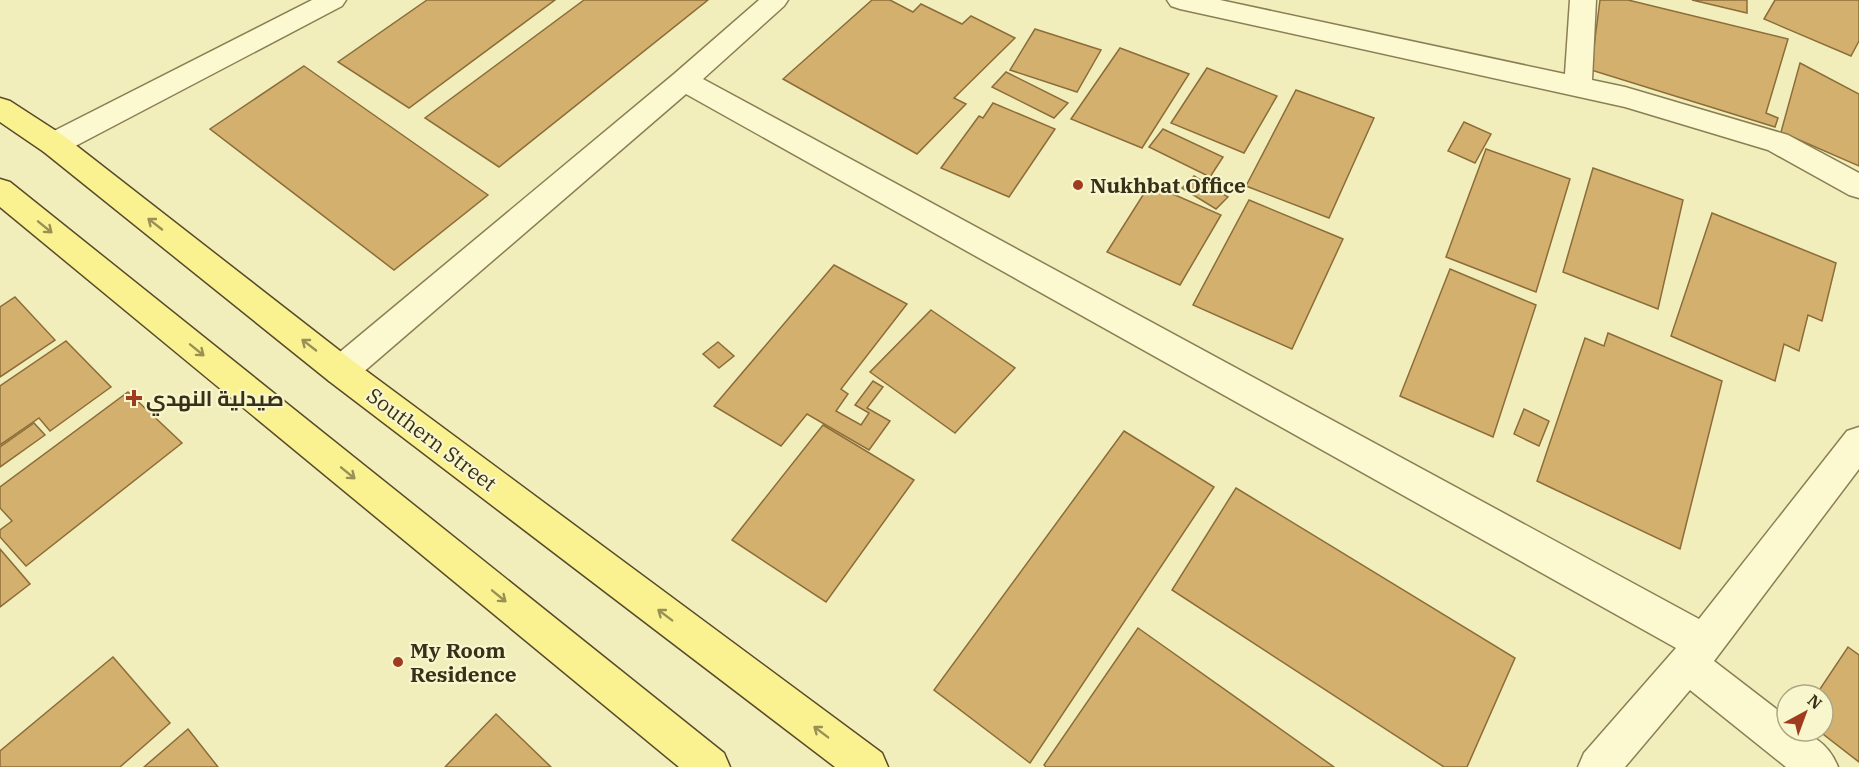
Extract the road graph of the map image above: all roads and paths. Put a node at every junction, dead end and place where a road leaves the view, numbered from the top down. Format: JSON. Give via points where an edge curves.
{"nodes":[{"id":1,"x":333,"y":0,"type":"edge"},
{"id":2,"x":775,"y":0,"type":"edge"},
{"id":3,"x":1180,"y":0,"type":"edge"},
{"id":4,"x":1583,"y":0,"type":"edge"},
{"id":5,"x":1287,"y":11,"type":"edge"},
{"id":6,"x":684,"y":81,"type":"junction"},
{"id":7,"x":1578,"y":87,"type":"junction"},
{"id":8,"x":0,"y":108,"type":"edge"},
{"id":9,"x":54,"y":144,"type":"junction"},
{"id":10,"x":1859,"y":187,"type":"edge"},
{"id":11,"x":0,"y":190,"type":"edge"},
{"id":12,"x":341,"y":371,"type":"junction"},
{"id":13,"x":1859,"y":442,"type":"edge"},
{"id":14,"x":1697,"y":653,"type":"junction"},
{"id":15,"x":710,"y":767,"type":"edge"},
{"id":16,"x":868,"y":767,"type":"edge"},
{"id":17,"x":1598,"y":767,"type":"edge"},
{"id":18,"x":1818,"y":767,"type":"edge"}],
"edges":[{"from":1,"to":9,"type":"street"},
{"from":2,"to":6,"type":"street"},
{"from":3,"to":5,"type":"street"},
{"from":4,"to":7,"type":"street"},
{"from":5,"to":7,"type":"street"},
{"from":6,"to":12,"type":"street"},
{"from":6,"to":14,"type":"street"},
{"from":7,"to":10,"type":"street","via":[[1778,142]]},
{"from":8,"to":9,"type":"main road","name":"Southern Street"},
{"from":12,"to":9,"type":"main road","name":"Southern Street","one_way":true},
{"from":11,"to":15,"type":"main road","one_way":true},
{"from":16,"to":12,"type":"main road","name":"Southern Street","one_way":true},
{"from":13,"to":14,"type":"street"},
{"from":14,"to":17,"type":"street"},
{"from":14,"to":18,"type":"street"}]}
